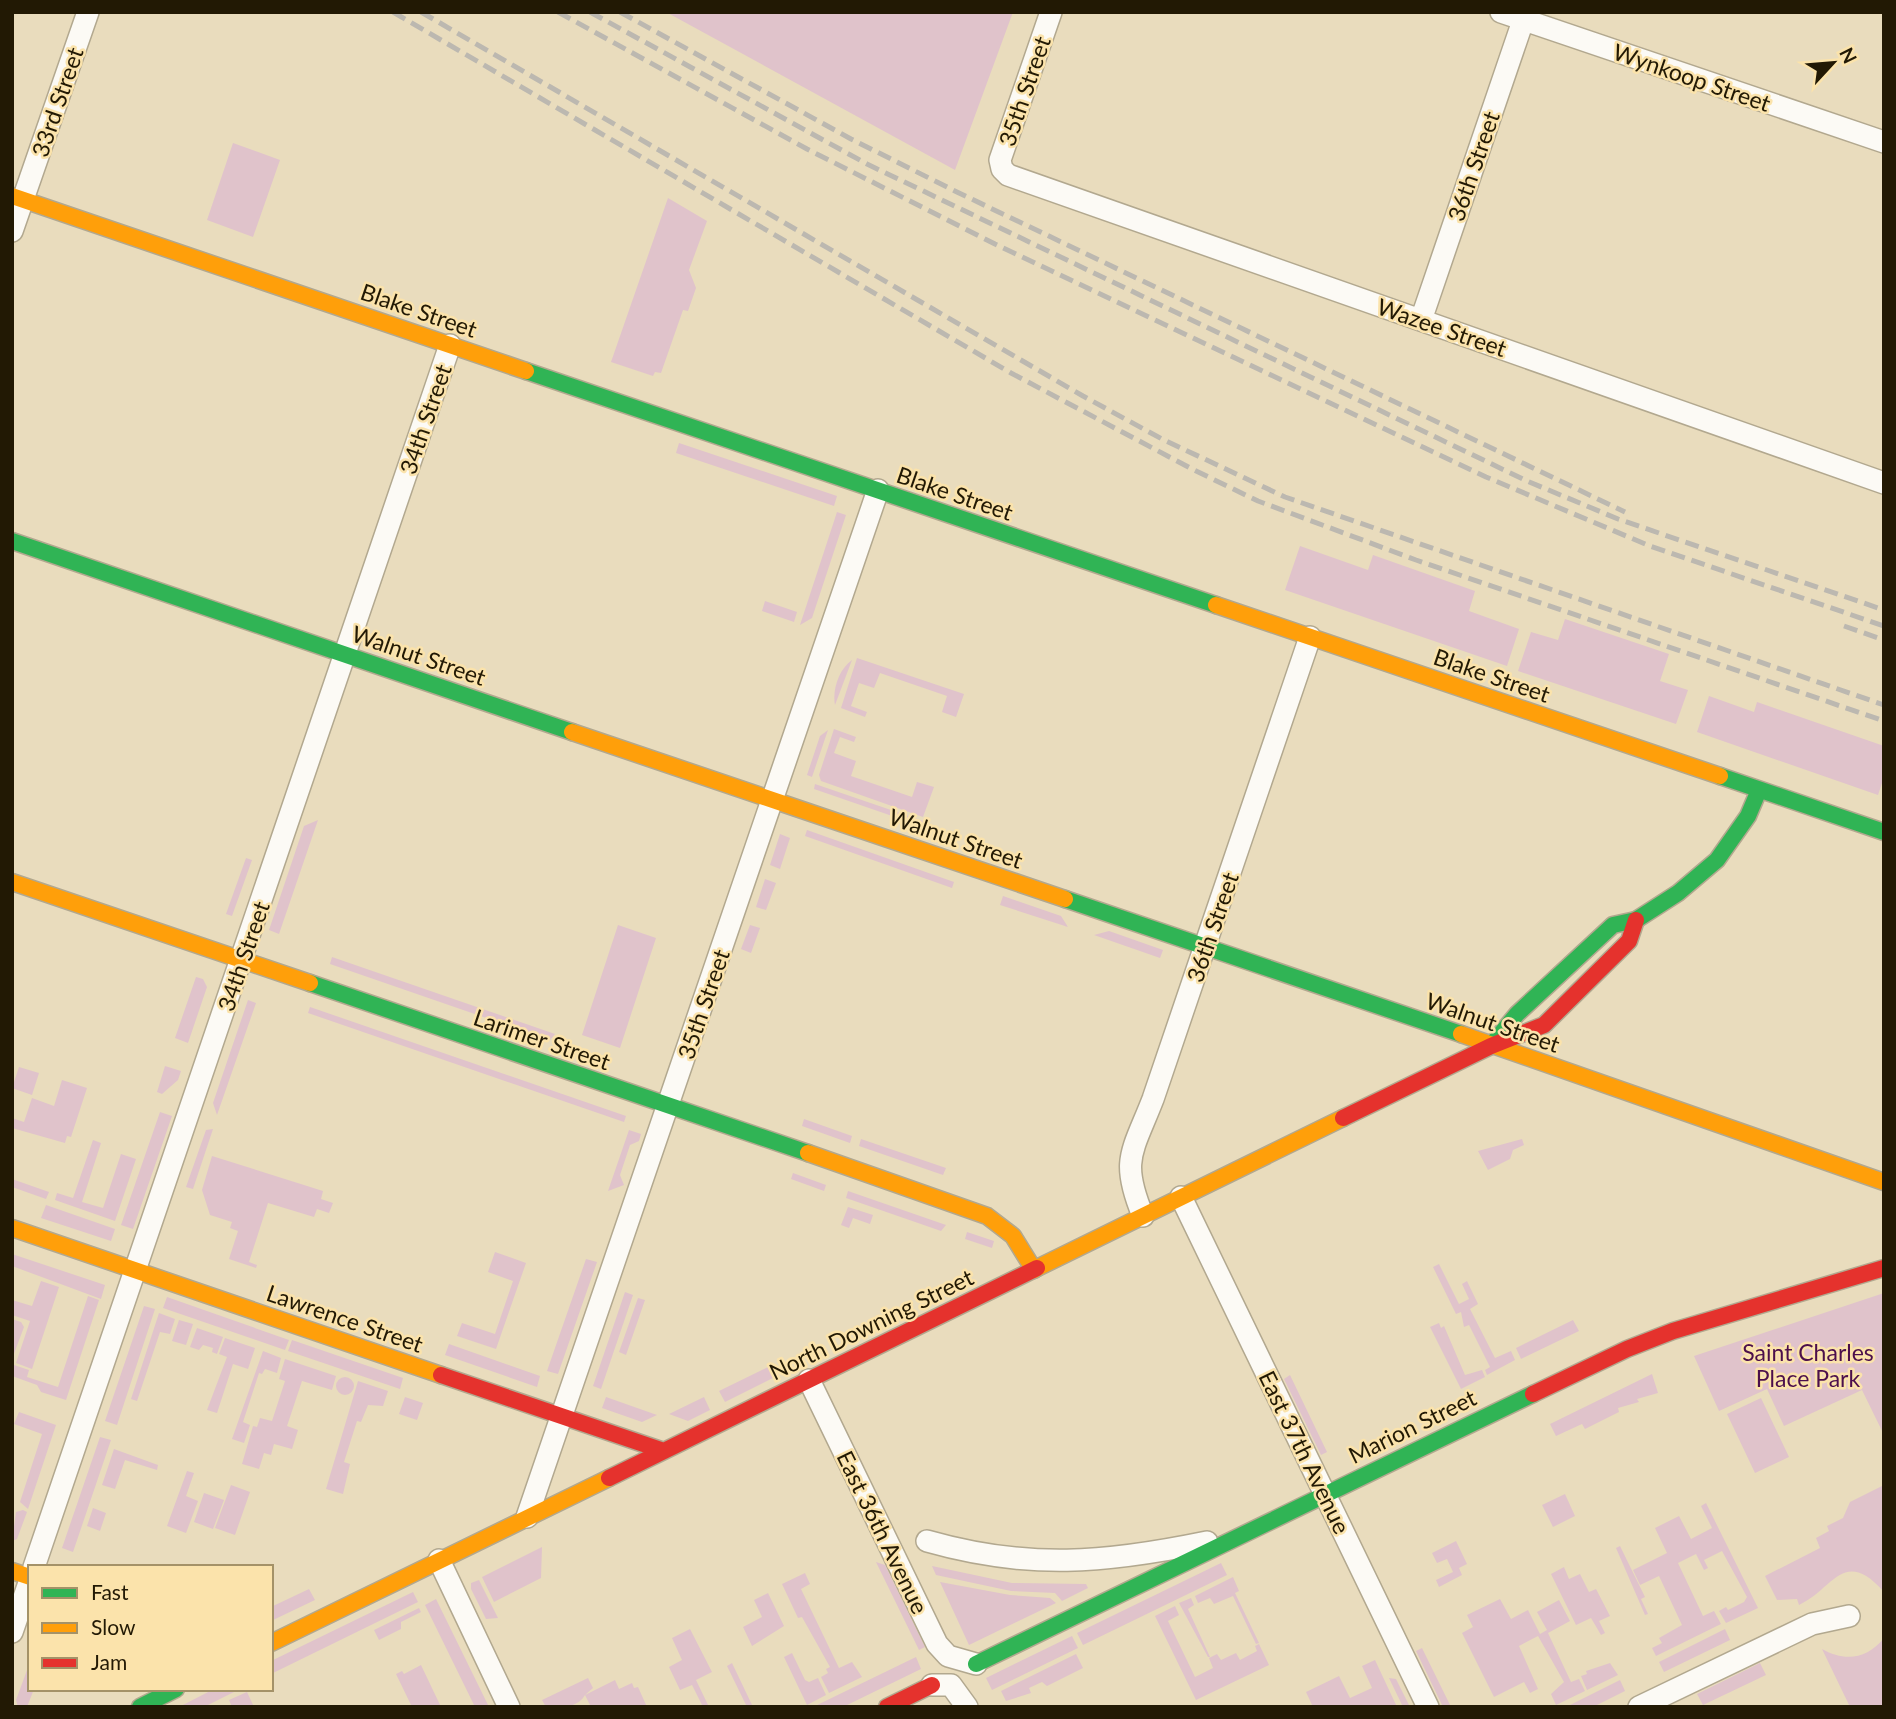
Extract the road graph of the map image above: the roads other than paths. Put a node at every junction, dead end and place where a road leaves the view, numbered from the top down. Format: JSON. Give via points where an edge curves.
{"nodes":[{"id":1,"x":88,"y":12,"type":"edge"},
{"id":2,"x":1051,"y":12,"type":"edge"},
{"id":3,"x":1501,"y":12,"type":"edge"},
{"id":4,"x":1525,"y":16,"type":"edge"},
{"id":5,"x":1884,"y":142,"type":"edge"},
{"id":6,"x":1002,"y":169,"type":"joint"},
{"id":7,"x":18,"y":198,"type":"edge"},
{"id":8,"x":12,"y":231,"type":"edge"},
{"id":9,"x":1421,"y":320,"type":"junction"},
{"id":10,"x":450,"y":345,"type":"junction"},
{"id":11,"x":1884,"y":483,"type":"edge"},
{"id":12,"x":878,"y":490,"type":"junction"},
{"id":13,"x":12,"y":541,"type":"edge"},
{"id":14,"x":1310,"y":637,"type":"junction"},
{"id":15,"x":345,"y":654,"type":"junction"},
{"id":16,"x":1759,"y":790,"type":"junction"},
{"id":17,"x":772,"y":800,"type":"junction"},
{"id":18,"x":1884,"y":832,"type":"edge"},
{"id":19,"x":12,"y":882,"type":"edge"},
{"id":20,"x":1636,"y":920,"type":"junction"},
{"id":21,"x":1205,"y":947,"type":"junction"},
{"id":22,"x":242,"y":961,"type":"junction"},
{"id":23,"x":1491,"y":1046,"type":"junction"},
{"id":24,"x":668,"y":1105,"type":"junction"},
{"id":25,"x":1884,"y":1182,"type":"edge"},
{"id":26,"x":1181,"y":1197,"type":"junction"},
{"id":27,"x":1143,"y":1216,"type":"junction"},
{"id":28,"x":12,"y":1227,"type":"edge"},
{"id":29,"x":1884,"y":1268,"type":"edge"},
{"id":30,"x":136,"y":1270,"type":"junction"},
{"id":31,"x":1034,"y":1270,"type":"junction"},
{"id":32,"x":808,"y":1380,"type":"junction"},
{"id":33,"x":562,"y":1416,"type":"junction"},
{"id":34,"x":664,"y":1451,"type":"junction"},
{"id":35,"x":1325,"y":1493,"type":"junction"},
{"id":36,"x":527,"y":1517,"type":"junction"},
{"id":37,"x":1240,"y":1535,"type":"junction"},
{"id":38,"x":927,"y":1541,"type":"dead end"},
{"id":39,"x":439,"y":1560,"type":"junction"},
{"id":40,"x":35,"y":1565,"type":"edge"},
{"id":41,"x":28,"y":1585,"type":"edge"},
{"id":42,"x":1849,"y":1616,"type":"dead end"},
{"id":43,"x":12,"y":1632,"type":"edge"},
{"id":44,"x":273,"y":1642,"type":"edge"},
{"id":45,"x":976,"y":1664,"type":"joint"},
{"id":46,"x":932,"y":1685,"type":"joint"},
{"id":47,"x":172,"y":1691,"type":"edge"},
{"id":48,"x":140,"y":1707,"type":"edge"},
{"id":49,"x":509,"y":1707,"type":"edge"},
{"id":50,"x":887,"y":1707,"type":"edge"},
{"id":51,"x":967,"y":1707,"type":"edge"},
{"id":52,"x":1428,"y":1707,"type":"edge"},
{"id":53,"x":1639,"y":1707,"type":"edge"}],
"edges":[{"from":1,"to":7,"type":"street","name":"33rd Street"},
{"from":2,"to":6,"type":"street","name":"35th Street","via":[[1000,160]]},
{"from":3,"to":4,"type":"street","name":"Wynkoop Street"},
{"from":4,"to":5,"type":"street","name":"Wynkoop Street"},
{"from":4,"to":9,"type":"street","name":"36th Street"},
{"from":6,"to":9,"type":"street","name":"Wazee Street","via":[[1008,175]]},
{"from":7,"to":8,"type":"street","name":"33rd Street"},
{"from":7,"to":10,"type":"street","name":"Blake Street"},
{"from":9,"to":11,"type":"street","name":"Wazee Street"},
{"from":10,"to":12,"type":"street","name":"Blake Street"},
{"from":10,"to":15,"type":"street","name":"34th Street"},
{"from":12,"to":14,"type":"street","name":"Blake Street"},
{"from":12,"to":17,"type":"street","name":"35th Street"},
{"from":13,"to":15,"type":"street","name":"Walnut Street"},
{"from":14,"to":16,"type":"street","name":"Blake Street"},
{"from":14,"to":21,"type":"street","name":"36th Street"},
{"from":15,"to":17,"type":"street","name":"Walnut Street"},
{"from":15,"to":22,"type":"street","name":"34th Street"},
{"from":16,"to":18,"type":"street","name":"Blake Street"},
{"from":16,"to":20,"type":"street","name":"North Downing Street","via":[[1748,816],[1717,860]]},
{"from":17,"to":21,"type":"street","name":"Walnut Street"},
{"from":17,"to":24,"type":"street","name":"35th Street"},
{"from":19,"to":22,"type":"street","name":"Larimer Street"},
{"from":20,"to":23,"type":"street","name":"North Downing Street","via":[[1614,926],[1517,1014]]},
{"from":20,"to":23,"type":"street","name":"North Downing Street","via":[[1629,941],[1544,1025]]},
{"from":21,"to":23,"type":"street","name":"Walnut Street"},
{"from":21,"to":27,"type":"street","name":"36th Street","via":[[1132,1152],[1128,1172]]},
{"from":22,"to":24,"type":"street","name":"Larimer Street"},
{"from":22,"to":30,"type":"street","name":"34th Street"},
{"from":23,"to":25,"type":"street","name":"Walnut Street"},
{"from":23,"to":26,"type":"street","name":"North Downing Street"},
{"from":24,"to":31,"type":"street","name":"Larimer Street","via":[[989,1216],[1014,1233]]},
{"from":24,"to":33,"type":"street","name":"35th Street"},
{"from":26,"to":27,"type":"street","name":"North Downing Street"},
{"from":26,"to":35,"type":"street","name":"East 37th Avenue"},
{"from":27,"to":31,"type":"street","name":"North Downing Street"},
{"from":28,"to":30,"type":"street","name":"Lawrence Street"},
{"from":29,"to":35,"type":"street","name":"Marion Street","via":[[1653,1338]]},
{"from":30,"to":33,"type":"street","name":"Lawrence Street"},
{"from":30,"to":40,"type":"street","name":"34th Street"},
{"from":31,"to":32,"type":"street","name":"North Downing Street"},
{"from":32,"to":34,"type":"street","name":"North Downing Street"},
{"from":32,"to":45,"type":"street","name":"East 36th Avenue","via":[[937,1644],[948,1656]]},
{"from":33,"to":34,"type":"street","name":"Lawrence Street"},
{"from":33,"to":36,"type":"street","name":"35th Street"},
{"from":34,"to":36,"type":"street","name":"North Downing Street"},
{"from":35,"to":37,"type":"street","name":"Marion Street"},
{"from":35,"to":52,"type":"street","name":"East 37th Avenue"},
{"from":36,"to":39,"type":"street","name":"North Downing Street"},
{"from":37,"to":38,"type":"street","via":[[1132,1558],[1080,1562],[1011,1559]]},
{"from":37,"to":45,"type":"street","name":"Marion Street"},
{"from":39,"to":44,"type":"street","name":"North Downing Street"},
{"from":39,"to":49,"type":"street"},
{"from":41,"to":43,"type":"street"},
{"from":42,"to":53,"type":"street","via":[[1812,1624]]},
{"from":46,"to":50,"type":"street"},
{"from":46,"to":51,"type":"street","via":[[951,1685]]},
{"from":47,"to":48,"type":"street"}]}
